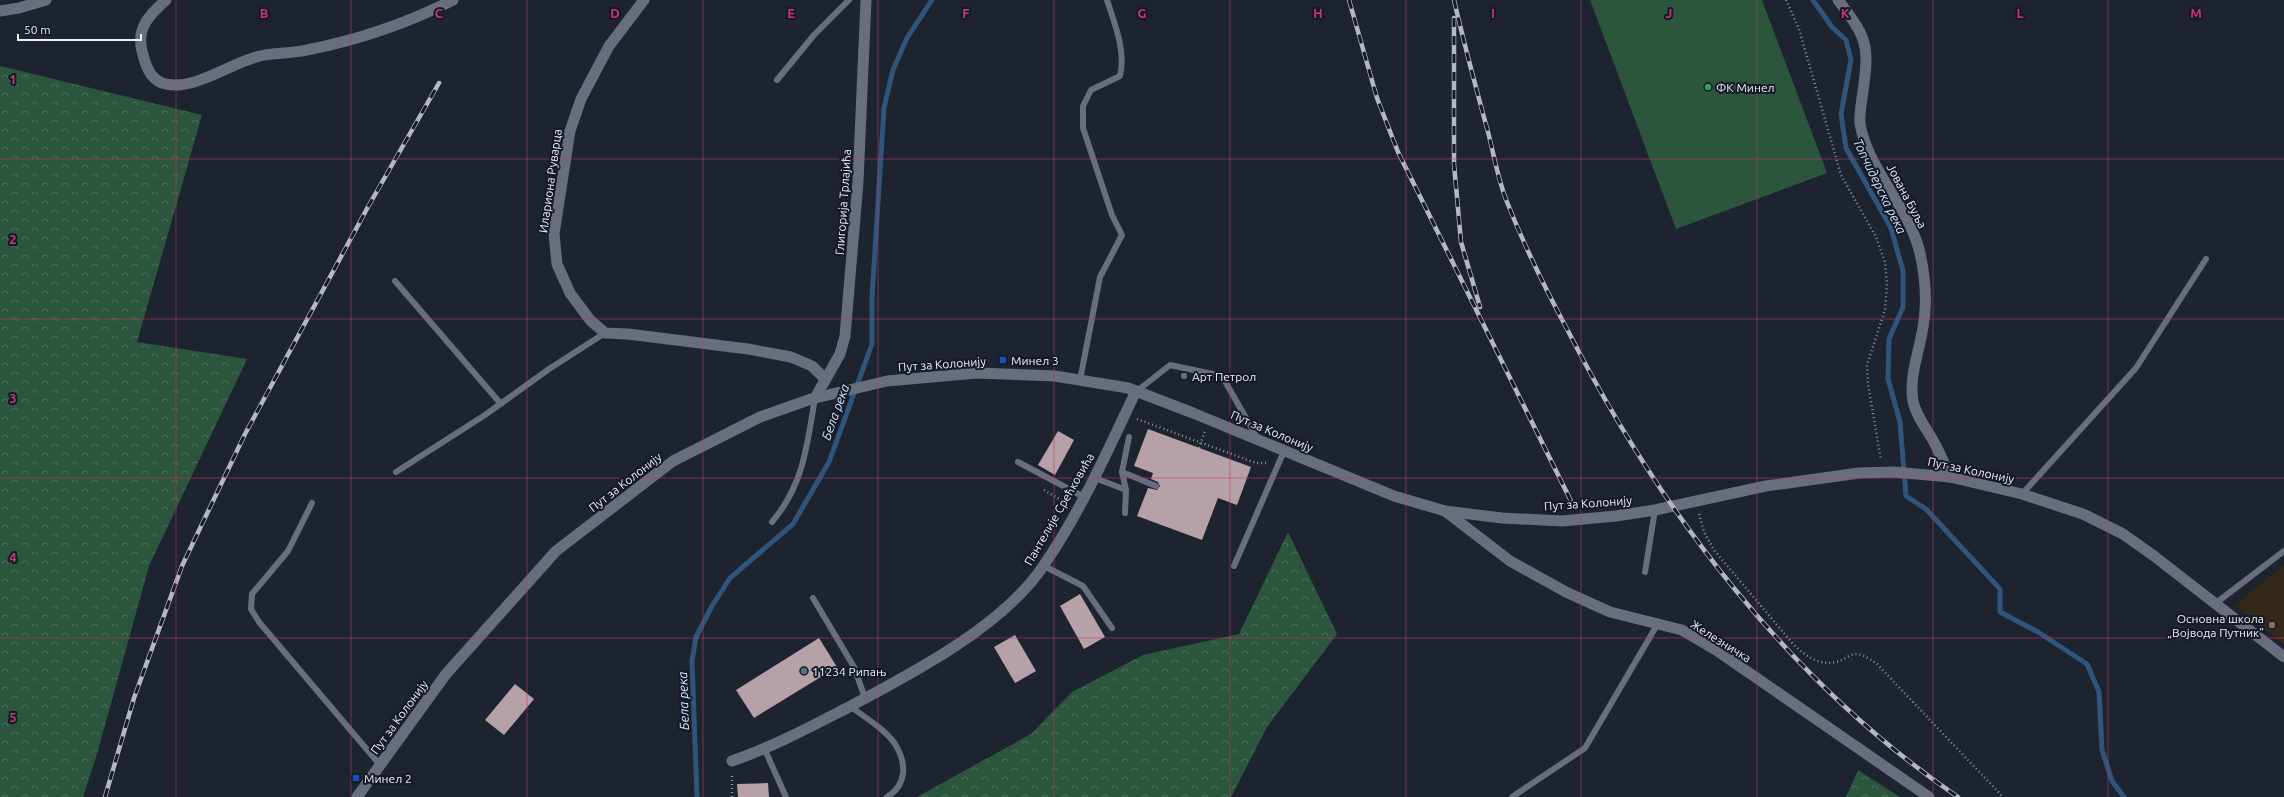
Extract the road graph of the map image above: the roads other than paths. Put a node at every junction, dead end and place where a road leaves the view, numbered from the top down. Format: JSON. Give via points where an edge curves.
{"nodes":[{"id":1,"x":46,"y":0,"type":"edge"},
{"id":2,"x":166,"y":0,"type":"edge"},
{"id":3,"x":453,"y":0,"type":"edge"},
{"id":4,"x":644,"y":0,"type":"edge"},
{"id":5,"x":849,"y":0,"type":"edge"},
{"id":6,"x":866,"y":0,"type":"edge"},
{"id":7,"x":1107,"y":0,"type":"edge"},
{"id":8,"x":1838,"y":0,"type":"edge"},
{"id":9,"x":0,"y":11,"type":"edge"},
{"id":10,"x":777,"y":80,"type":"dead end"},
{"id":11,"x":2206,"y":260,"type":"dead end"},
{"id":12,"x":395,"y":281,"type":"dead end"},
{"id":13,"x":605,"y":333,"type":"junction"},
{"id":14,"x":825,"y":378,"type":"junction"},
{"id":15,"x":1080,"y":380,"type":"junction"},
{"id":16,"x":1136,"y":391,"type":"junction"},
{"id":17,"x":815,"y":398,"type":"junction"},
{"id":18,"x":501,"y":404,"type":"junction"},
{"id":19,"x":1129,"y":437,"type":"dead end"},
{"id":20,"x":1259,"y":440,"type":"junction"},
{"id":21,"x":1284,"y":451,"type":"junction"},
{"id":22,"x":1018,"y":462,"type":"dead end"},
{"id":23,"x":396,"y":472,"type":"dead end"},
{"id":24,"x":1122,"y":472,"type":"junction"},
{"id":25,"x":1950,"y":477,"type":"junction"},
{"id":26,"x":1095,"y":478,"type":"junction"},
{"id":27,"x":1156,"y":486,"type":"dead end"},
{"id":28,"x":1126,"y":490,"type":"junction"},
{"id":29,"x":2022,"y":494,"type":"junction"},
{"id":30,"x":1084,"y":497,"type":"junction"},
{"id":31,"x":312,"y":503,"type":"dead end"},
{"id":32,"x":1655,"y":510,"type":"junction"},
{"id":33,"x":1445,"y":511,"type":"junction"},
{"id":34,"x":1125,"y":513,"type":"dead end"},
{"id":35,"x":772,"y":522,"type":"dead end"},
{"id":36,"x":2284,"y":551,"type":"edge"},
{"id":37,"x":1044,"y":566,"type":"junction"},
{"id":38,"x":1234,"y":566,"type":"dead end"},
{"id":39,"x":1645,"y":572,"type":"dead end"},
{"id":40,"x":813,"y":598,"type":"dead end"},
{"id":41,"x":2216,"y":603,"type":"junction"},
{"id":42,"x":1657,"y":625,"type":"junction"},
{"id":43,"x":1112,"y":628,"type":"dead end"},
{"id":44,"x":2284,"y":657,"type":"edge"},
{"id":45,"x":864,"y":698,"type":"junction"},
{"id":46,"x":850,"y":706,"type":"junction"},
{"id":47,"x":765,"y":750,"type":"junction"},
{"id":48,"x":732,"y":761,"type":"road end"},
{"id":49,"x":380,"y":765,"type":"junction"},
{"id":50,"x":356,"y":797,"type":"edge"},
{"id":51,"x":786,"y":797,"type":"edge"},
{"id":52,"x":887,"y":797,"type":"edge"},
{"id":53,"x":1512,"y":797,"type":"edge"},
{"id":54,"x":1929,"y":797,"type":"edge"}],
"edges":[{"from":1,"to":9,"type":"street"},
{"from":2,"to":3,"type":"street","via":[[153,11],[143,26],[140,42],[146,65],[153,78],[162,83],[179,85],[204,79],[257,56],[290,54],[339,44]]},
{"from":4,"to":13,"type":"street","name":"Илариона Руварца","via":[[610,46],[580,99],[570,131],[554,234],[557,264],[570,293],[590,320]]},
{"from":5,"to":10,"type":"lane","via":[[814,34]]},
{"from":6,"to":14,"type":"street","name":"Глигорија Трлајића","via":[[858,182],[845,336],[840,354]]},
{"from":7,"to":15,"type":"lane","via":[[1123,63],[1120,76],[1091,90],[1083,106],[1083,128],[1112,215],[1122,234],[1100,277]]},
{"from":8,"to":25,"type":"street","name":"Јована Буља","via":[[1859,28],[1866,43],[1868,60],[1860,122],[1865,140],[1872,158],[1908,220],[1921,257],[1926,308],[1915,364],[1913,402]]},
{"from":11,"to":29,"type":"lane","via":[[2136,368]]},
{"from":12,"to":18,"type":"lane"},
{"from":13,"to":14,"type":"street","via":[[740,348],[790,357],[812,366]]},
{"from":13,"to":18,"type":"lane"},
{"from":14,"to":17,"type":"street","name":"Глигорија Трлајића"},
{"from":15,"to":16,"type":"street","name":"Пут за Колонију"},
{"from":15,"to":17,"type":"street","name":"Пут за Колонију","via":[[1055,376],[976,373],[887,381]]},
{"from":16,"to":20,"type":"street","name":"Пут за Колонију"},
{"from":16,"to":20,"type":"lane","via":[[1170,364],[1222,376]]},
{"from":16,"to":26,"type":"street","name":"Пантелије Срећковића"},
{"from":17,"to":35,"type":"lane","via":[[799,480],[787,505]]},
{"from":17,"to":49,"type":"street","name":"Пут за Колонију","via":[[760,417],[673,461],[556,551],[446,674]]},
{"from":18,"to":23,"type":"lane"},
{"from":19,"to":24,"type":"lane"},
{"from":20,"to":21,"type":"street","name":"Пут за Колонију"},
{"from":21,"to":33,"type":"street","name":"Пут за Колонију","via":[[1394,496]]},
{"from":21,"to":38,"type":"lane"},
{"from":22,"to":30,"type":"lane"},
{"from":24,"to":27,"type":"lane"},
{"from":24,"to":28,"type":"lane"},
{"from":25,"to":29,"type":"street","name":"Пут за Колонију"},
{"from":25,"to":32,"type":"street","name":"Пут за Колонију","via":[[1888,472],[1766,486]]},
{"from":26,"to":28,"type":"lane"},
{"from":26,"to":30,"type":"street","name":"Пантелије Срећковића"},
{"from":28,"to":34,"type":"lane"},
{"from":29,"to":41,"type":"street","name":"Пут за Колонију","via":[[2083,514],[2123,534]]},
{"from":30,"to":37,"type":"street","name":"Пантелије Срећковића"},
{"from":31,"to":49,"type":"lane","via":[[288,550],[252,594],[251,609],[259,622]]},
{"from":32,"to":33,"type":"street","name":"Пут за Колонију","via":[[1562,521],[1502,518]]},
{"from":32,"to":39,"type":"lane"},
{"from":33,"to":42,"type":"street","name":"Железничка","via":[[1510,561],[1566,592],[1610,612]]},
{"from":36,"to":41,"type":"lane"},
{"from":37,"to":43,"type":"lane","via":[[1083,586]]},
{"from":37,"to":45,"type":"street","name":"Пантелије Срећковића","via":[[1004,610],[957,645]]},
{"from":40,"to":45,"type":"lane","via":[[854,667]]},
{"from":41,"to":44,"type":"street","name":"Пут за Колонију"},
{"from":42,"to":53,"type":"lane","via":[[1585,748]]},
{"from":42,"to":54,"type":"street","name":"Железничка","via":[[1682,630],[1716,650]]},
{"from":45,"to":46,"type":"street","name":"Пантелије Срећковића"},
{"from":46,"to":47,"type":"street","name":"Пантелије Срећковића"},
{"from":46,"to":52,"type":"lane","via":[[894,743],[902,759],[904,776],[896,791]]},
{"from":47,"to":48,"type":"street","name":"Пантелије Срећковића"},
{"from":47,"to":51,"type":"lane"},
{"from":49,"to":50,"type":"street","name":"Пут за Колонију"}]}
